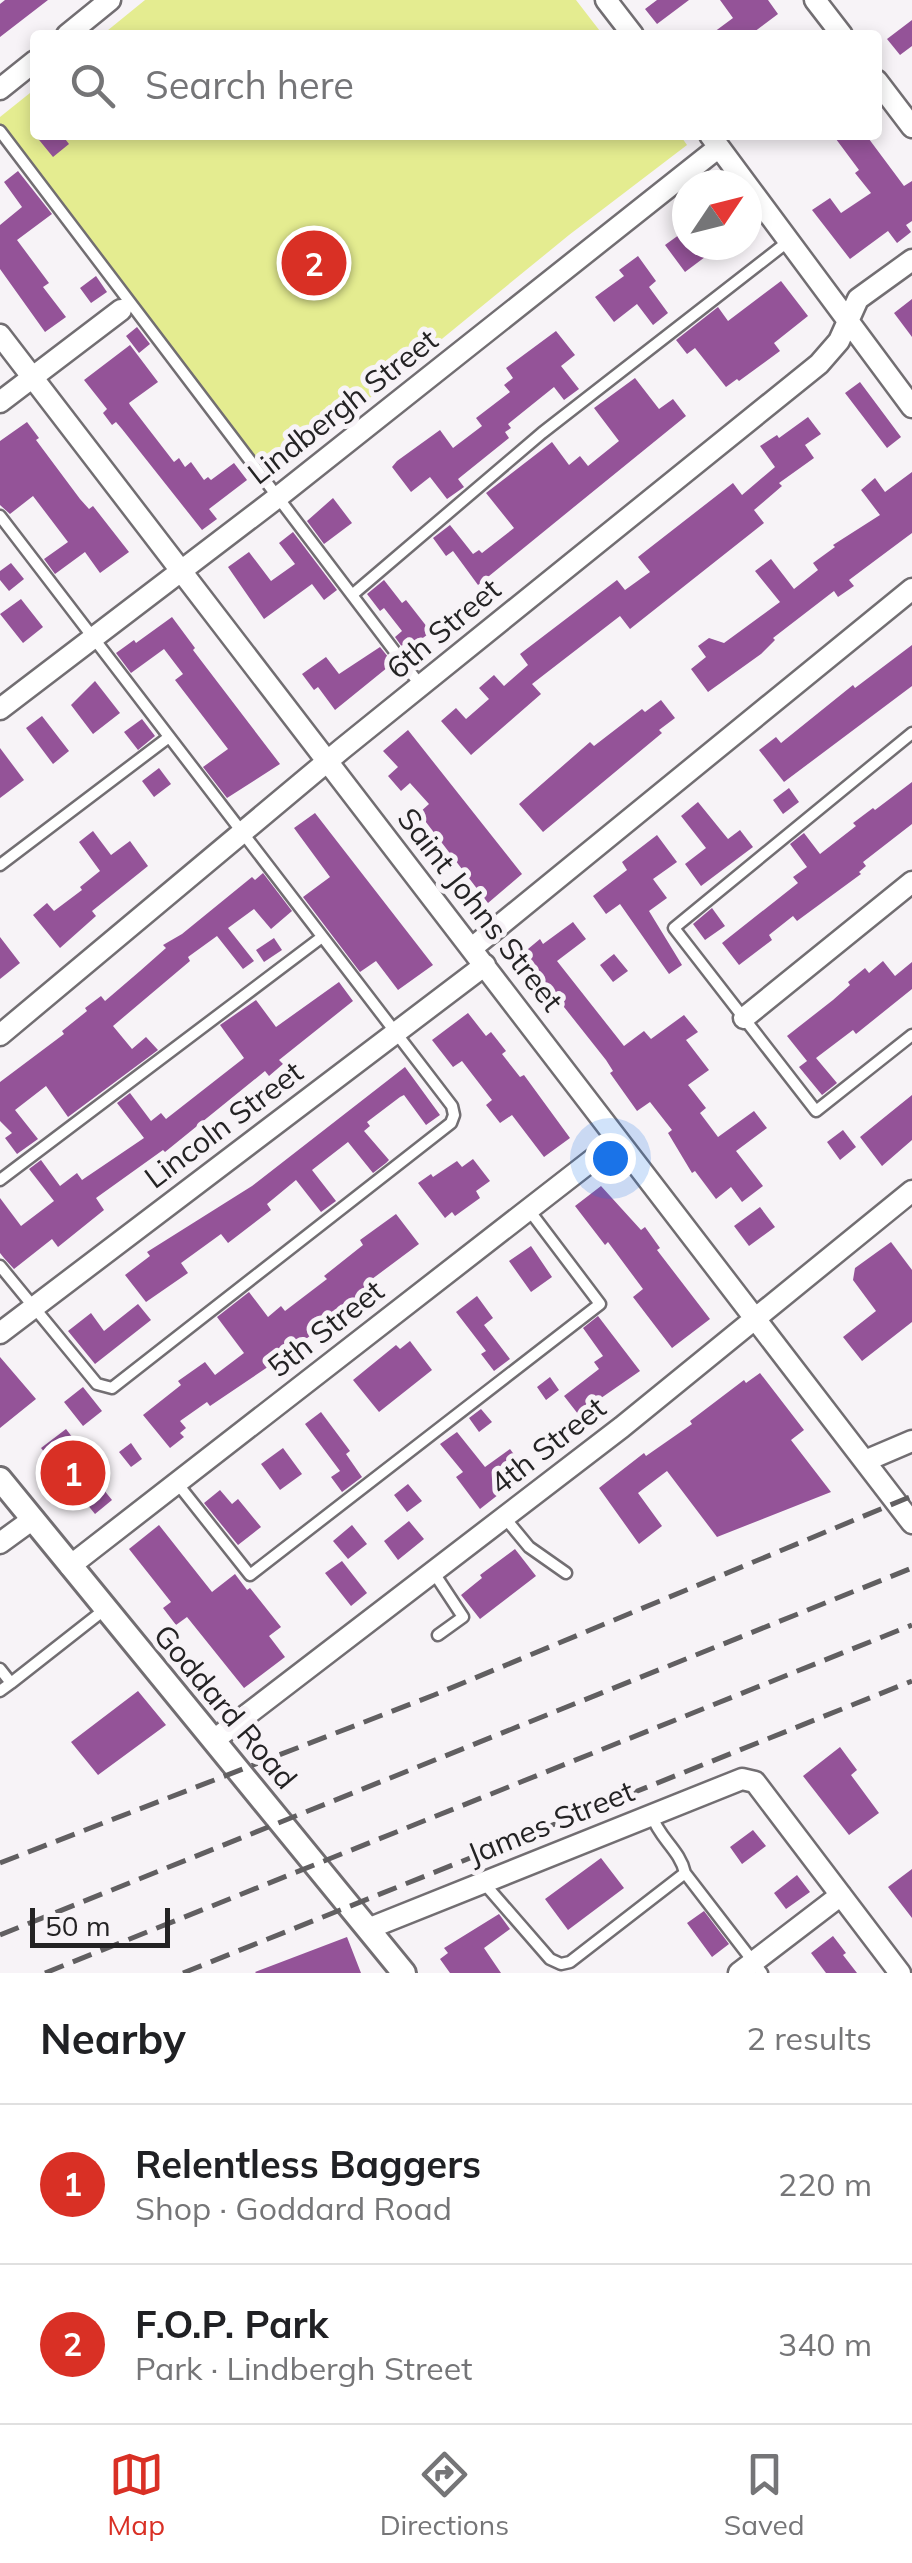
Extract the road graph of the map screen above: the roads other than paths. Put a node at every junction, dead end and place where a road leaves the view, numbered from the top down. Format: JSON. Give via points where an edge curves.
{"nodes":[{"id":1,"x":110,"y":0,"type":"edge"},
{"id":2,"x":606,"y":0,"type":"edge"},
{"id":3,"x":815,"y":0,"type":"edge"},
{"id":4,"x":73,"y":30,"type":"edge"},
{"id":5,"x":629,"y":30,"type":"edge"},
{"id":6,"x":838,"y":30,"type":"edge"},
{"id":7,"x":30,"y":65,"type":"edge"},
{"id":8,"x":882,"y":87,"type":"edge"},
{"id":9,"x":0,"y":89,"type":"edge"},
{"id":10,"x":912,"y":126,"type":"edge"},
{"id":11,"x":0,"y":131,"type":"edge"},
{"id":12,"x":715,"y":141,"type":"edge"},
{"id":13,"x":790,"y":240,"type":"junction"},
{"id":14,"x":912,"y":260,"type":"edge"},
{"id":15,"x":121,"y":310,"type":"dead end"},
{"id":16,"x":849,"y":318,"type":"junction"},
{"id":17,"x":0,"y":335,"type":"edge"},
{"id":18,"x":32,"y":377,"type":"junction"},
{"id":19,"x":0,"y":402,"type":"edge"},
{"id":20,"x":912,"y":407,"type":"edge"},
{"id":21,"x":278,"y":497,"type":"junction"},
{"id":22,"x":0,"y":516,"type":"edge"},
{"id":23,"x":181,"y":572,"type":"junction"},
{"id":24,"x":912,"y":589,"type":"edge"},
{"id":25,"x":352,"y":594,"type":"junction"},
{"id":26,"x":92,"y":639,"type":"junction"},
{"id":27,"x":422,"y":687,"type":"junction"},
{"id":28,"x":0,"y":709,"type":"edge"},
{"id":29,"x":912,"y":733,"type":"edge"},
{"id":30,"x":168,"y":737,"type":"junction"},
{"id":31,"x":328,"y":762,"type":"junction"},
{"id":32,"x":242,"y":834,"type":"junction"},
{"id":33,"x":0,"y":865,"type":"edge"},
{"id":34,"x":912,"y":882,"type":"edge"},
{"id":35,"x":322,"y":937,"type":"junction"},
{"id":36,"x":472,"y":948,"type":"junction"},
{"id":37,"x":485,"y":965,"type":"junction"},
{"id":38,"x":744,"y":1018,"type":"junction"},
{"id":39,"x":396,"y":1033,"type":"junction"},
{"id":40,"x":912,"y":1034,"type":"edge"},
{"id":41,"x":0,"y":1035,"type":"edge"},
{"id":42,"x":618,"y":1140,"type":"junction"},
{"id":43,"x":0,"y":1180,"type":"edge"},
{"id":44,"x":912,"y":1191,"type":"edge"},
{"id":45,"x":528,"y":1210,"type":"junction"},
{"id":46,"x":0,"y":1266,"type":"edge"},
{"id":47,"x":34,"y":1307,"type":"junction"},
{"id":48,"x":756,"y":1319,"type":"junction"},
{"id":49,"x":0,"y":1332,"type":"edge"},
{"id":50,"x":912,"y":1441,"type":"edge"},
{"id":51,"x":865,"y":1462,"type":"junction"},
{"id":52,"x":0,"y":1479,"type":"edge"},
{"id":53,"x":176,"y":1483,"type":"junction"},
{"id":54,"x":505,"y":1518,"type":"junction"},
{"id":55,"x":32,"y":1519,"type":"junction"},
{"id":56,"x":912,"y":1522,"type":"edge"},
{"id":57,"x":0,"y":1542,"type":"edge"},
{"id":58,"x":70,"y":1566,"type":"junction"},
{"id":59,"x":434,"y":1573,"type":"junction"},
{"id":60,"x":566,"y":1573,"type":"dead end"},
{"id":61,"x":106,"y":1609,"type":"junction"},
{"id":62,"x":438,"y":1635,"type":"dead end"},
{"id":63,"x":0,"y":1669,"type":"edge"},
{"id":64,"x":11,"y":1684,"type":"junction"},
{"id":65,"x":0,"y":1692,"type":"edge"},
{"id":66,"x":214,"y":1740,"type":"junction"},
{"id":67,"x":652,"y":1815,"type":"junction"},
{"id":68,"x":685,"y":1873,"type":"junction"},
{"id":69,"x":483,"y":1882,"type":"junction"},
{"id":70,"x":841,"y":1895,"type":"junction"},
{"id":71,"x":370,"y":1928,"type":"junction"},
{"id":72,"x":560,"y":1968,"type":"edge"},
{"id":73,"x":752,"y":1969,"type":"edge"},
{"id":74,"x":404,"y":1973,"type":"edge"},
{"id":75,"x":900,"y":1973,"type":"edge"}],
"edges":[{"from":1,"to":4,"type":"street"},
{"from":2,"to":5,"type":"street"},
{"from":3,"to":6,"type":"street"},
{"from":7,"to":9,"type":"street"},
{"from":8,"to":10,"type":"street"},
{"from":11,"to":21,"type":"lane"},
{"from":12,"to":13,"type":"street"},
{"from":12,"to":21,"type":"street","name":"Lindbergh Street"},
{"from":13,"to":16,"type":"street"},
{"from":13,"to":25,"type":"lane","via":[[542,433]]},
{"from":14,"to":16,"type":"street","name":"6th Street","via":[[858,299]]},
{"from":15,"to":18,"type":"street"},
{"from":16,"to":20,"type":"street"},
{"from":16,"to":27,"type":"street","name":"6th Street","via":[[819,364]]},
{"from":17,"to":18,"type":"street","name":"Saint Johns Street"},
{"from":18,"to":19,"type":"street"},
{"from":18,"to":23,"type":"street","name":"Saint Johns Street"},
{"from":21,"to":23,"type":"street","name":"Lindbergh Street"},
{"from":21,"to":25,"type":"lane"},
{"from":22,"to":26,"type":"lane"},
{"from":23,"to":26,"type":"street","name":"Lindbergh Street"},
{"from":23,"to":31,"type":"street","name":"Saint Johns Street"},
{"from":24,"to":36,"type":"street"},
{"from":25,"to":27,"type":"lane"},
{"from":26,"to":28,"type":"street","name":"Lindbergh Street"},
{"from":26,"to":30,"type":"lane"},
{"from":27,"to":31,"type":"street","name":"6th Street"},
{"from":29,"to":38,"type":"lane","via":[[674,928]]},
{"from":30,"to":32,"type":"lane"},
{"from":30,"to":33,"type":"lane"},
{"from":31,"to":32,"type":"street","name":"6th Street"},
{"from":31,"to":36,"type":"street","name":"Saint Johns Street"},
{"from":32,"to":35,"type":"lane"},
{"from":32,"to":41,"type":"street","name":"6th Street"},
{"from":34,"to":38,"type":"street"},
{"from":35,"to":39,"type":"lane"},
{"from":35,"to":43,"type":"lane"},
{"from":36,"to":37,"type":"street","name":"Saint Johns Street"},
{"from":37,"to":39,"type":"street","name":"Lincoln Street"},
{"from":37,"to":42,"type":"street","name":"Saint Johns Street"},
{"from":38,"to":40,"type":"lane","via":[[816,1111]]},
{"from":39,"to":47,"type":"street","name":"Lincoln Street"},
{"from":39,"to":47,"type":"lane","via":[[452,1106],[450,1123],[112,1388],[97,1384]]},
{"from":42,"to":45,"type":"street","name":"5th Street"},
{"from":42,"to":48,"type":"street","name":"Saint Johns Street"},
{"from":44,"to":48,"type":"street","name":"4th Street"},
{"from":45,"to":53,"type":"street","name":"5th Street"},
{"from":45,"to":53,"type":"lane","via":[[600,1304],[250,1575]]},
{"from":46,"to":47,"type":"lane"},
{"from":47,"to":49,"type":"street","name":"Lincoln Street"},
{"from":48,"to":51,"type":"street","name":"Saint Johns Street"},
{"from":48,"to":54,"type":"street","name":"4th Street"},
{"from":50,"to":51,"type":"street"},
{"from":51,"to":56,"type":"street","name":"Saint Johns Street"},
{"from":52,"to":55,"type":"street","name":"Goddard Road"},
{"from":53,"to":58,"type":"street","name":"5th Street"},
{"from":54,"to":59,"type":"street","name":"4th Street"},
{"from":54,"to":60,"type":"lane","via":[[529,1547]]},
{"from":55,"to":57,"type":"street"},
{"from":55,"to":58,"type":"street","name":"Goddard Road"},
{"from":58,"to":61,"type":"street","name":"Goddard Road"},
{"from":59,"to":62,"type":"lane","via":[[463,1617]]},
{"from":59,"to":66,"type":"street","name":"4th Street"},
{"from":61,"to":64,"type":"lane"},
{"from":61,"to":66,"type":"street","name":"Goddard Road"},
{"from":63,"to":64,"type":"lane"},
{"from":64,"to":65,"type":"lane"},
{"from":66,"to":71,"type":"street","name":"Goddard Road"},
{"from":67,"to":68,"type":"lane"},
{"from":67,"to":69,"type":"street","name":"James Street"},
{"from":67,"to":70,"type":"street","name":"James Street","via":[[742,1779],[755,1782]]},
{"from":68,"to":72,"type":"lane"},
{"from":68,"to":73,"type":"lane"},
{"from":69,"to":71,"type":"street","name":"James Street"},
{"from":69,"to":72,"type":"lane"},
{"from":70,"to":73,"type":"street"},
{"from":70,"to":75,"type":"street"},
{"from":71,"to":74,"type":"street","name":"Goddard Road"}]}
